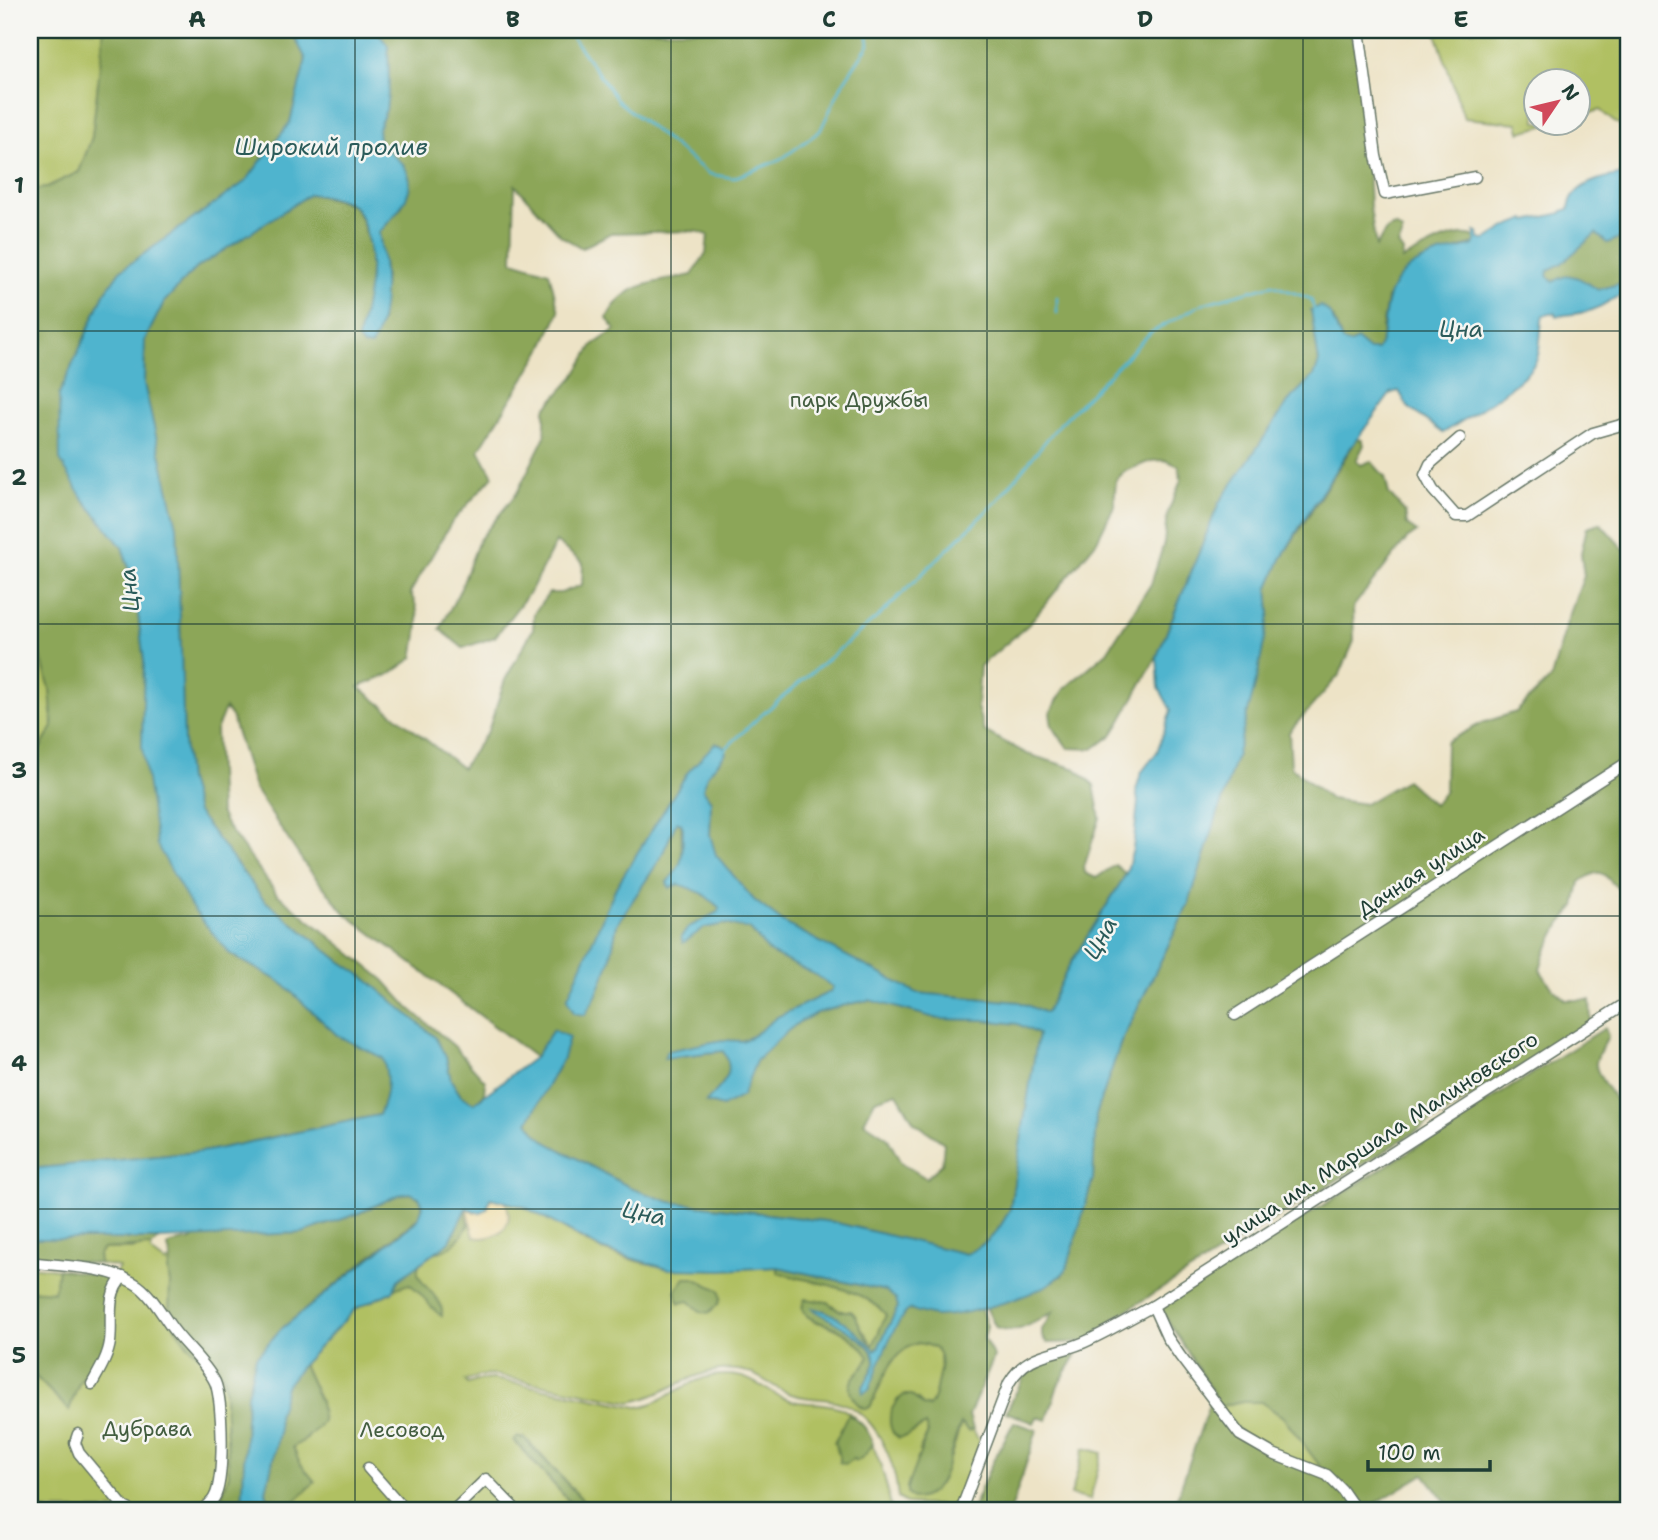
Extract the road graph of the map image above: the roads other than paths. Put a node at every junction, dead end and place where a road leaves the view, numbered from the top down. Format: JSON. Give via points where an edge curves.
{"nodes":[{"id":1,"x":1359,"y":30,"type":"edge"},
{"id":2,"x":1475,"y":177,"type":"dead end"},
{"id":3,"x":1628,"y":423,"type":"edge"},
{"id":4,"x":1460,"y":438,"type":"dead end"},
{"id":5,"x":1628,"y":762,"type":"edge"},
{"id":6,"x":1628,"y":1002,"type":"edge"},
{"id":7,"x":1235,"y":1015,"type":"dead end"},
{"id":8,"x":30,"y":1262,"type":"edge"},
{"id":9,"x":123,"y":1278,"type":"junction"},
{"id":10,"x":1153,"y":1306,"type":"junction"},
{"id":11,"x":92,"y":1384,"type":"dead end"},
{"id":12,"x":78,"y":1434,"type":"dead end"},
{"id":13,"x":368,"y":1468,"type":"dead end"},
{"id":14,"x":130,"y":1510,"type":"edge"},
{"id":15,"x":203,"y":1510,"type":"edge"},
{"id":16,"x":405,"y":1510,"type":"edge"},
{"id":17,"x":454,"y":1510,"type":"edge"},
{"id":18,"x":516,"y":1510,"type":"edge"},
{"id":19,"x":961,"y":1510,"type":"edge"},
{"id":20,"x":1356,"y":1510,"type":"edge"}],
"edges":[{"from":1,"to":2,"type":"street","via":[[1385,194]]},
{"from":3,"to":4,"type":"street","via":[[1593,433],[1467,516],[1456,516],[1425,475],[1430,464]]},
{"from":5,"to":7,"type":"street","name":"Дачная улица"},
{"from":6,"to":10,"type":"street","name":"улица им. Маршала Малиновского"},
{"from":8,"to":9,"type":"street","via":[[78,1266]]},
{"from":9,"to":11,"type":"street","via":[[112,1296],[110,1343]]},
{"from":9,"to":15,"type":"street","via":[[153,1302],[218,1390],[220,1475],[214,1498]]},
{"from":10,"to":19,"type":"street","name":"улица им. Маршала Малиновского","via":[[1088,1341],[1040,1355],[1016,1371]]},
{"from":10,"to":20,"type":"street","via":[[1173,1346],[1240,1435],[1327,1475]]},
{"from":12,"to":14,"type":"street","via":[[79,1453]]},
{"from":13,"to":16,"type":"street"},
{"from":17,"to":18,"type":"street","via":[[486,1479]]}]}
